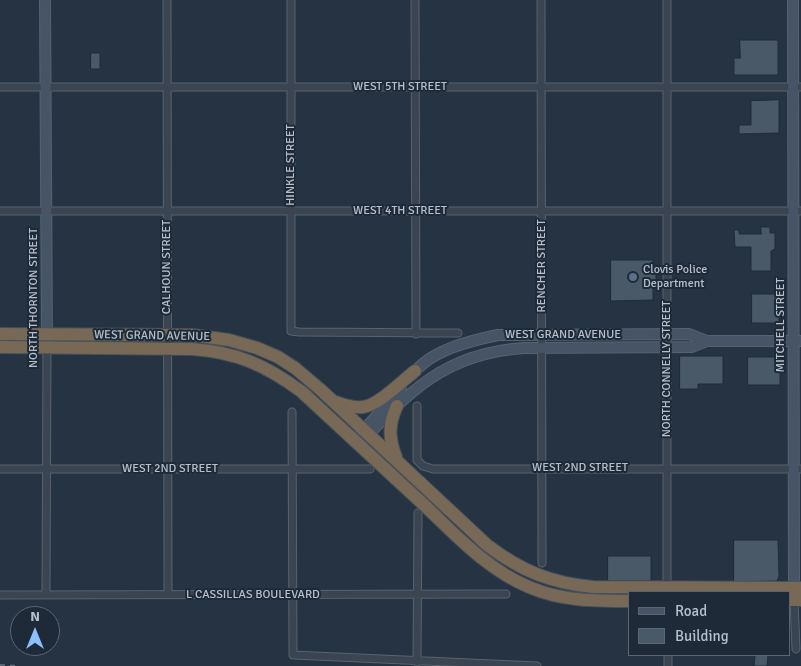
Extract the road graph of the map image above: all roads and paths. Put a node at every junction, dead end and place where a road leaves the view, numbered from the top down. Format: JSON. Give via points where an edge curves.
{"nodes":[{"id":1,"x":45,"y":0,"type":"edge"},
{"id":2,"x":167,"y":0,"type":"edge"},
{"id":3,"x":291,"y":0,"type":"edge"},
{"id":4,"x":415,"y":0,"type":"edge"},
{"id":5,"x":541,"y":0,"type":"edge"},
{"id":6,"x":667,"y":0,"type":"edge"},
{"id":7,"x":793,"y":0,"type":"edge"},
{"id":8,"x":45,"y":86,"type":"junction"},
{"id":9,"x":0,"y":87,"type":"edge"},
{"id":10,"x":291,"y":87,"type":"junction"},
{"id":11,"x":415,"y":87,"type":"junction"},
{"id":12,"x":541,"y":87,"type":"junction"},
{"id":13,"x":667,"y":87,"type":"junction"},
{"id":14,"x":797,"y":87,"type":"edge"},
{"id":15,"x":167,"y":88,"type":"junction"},
{"id":16,"x":0,"y":211,"type":"edge"},
{"id":17,"x":46,"y":211,"type":"junction"},
{"id":18,"x":415,"y":211,"type":"junction"},
{"id":19,"x":541,"y":211,"type":"junction"},
{"id":20,"x":667,"y":211,"type":"junction"},
{"id":21,"x":797,"y":211,"type":"edge"},
{"id":22,"x":167,"y":212,"type":"junction"},
{"id":23,"x":291,"y":212,"type":"junction"},
{"id":24,"x":458,"y":333,"type":"dead end"},
{"id":25,"x":0,"y":334,"type":"edge"},
{"id":26,"x":47,"y":334,"type":"junction"},
{"id":27,"x":416,"y":334,"type":"junction"},
{"id":28,"x":542,"y":334,"type":"junction"},
{"id":29,"x":667,"y":334,"type":"junction"},
{"id":30,"x":167,"y":335,"type":"junction"},
{"id":31,"x":707,"y":341,"type":"junction"},
{"id":32,"x":798,"y":341,"type":"edge"},
{"id":33,"x":667,"y":347,"type":"junction"},
{"id":34,"x":0,"y":348,"type":"edge"},
{"id":35,"x":47,"y":348,"type":"junction"},
{"id":36,"x":167,"y":348,"type":"junction"},
{"id":37,"x":542,"y":348,"type":"junction"},
{"id":38,"x":415,"y":371,"type":"junction"},
{"id":39,"x":334,"y":402,"type":"junction"},
{"id":40,"x":397,"y":406,"type":"junction"},
{"id":41,"x":418,"y":406,"type":"dead end"},
{"id":42,"x":292,"y":412,"type":"dead end"},
{"id":43,"x":367,"y":432,"type":"junction"},
{"id":44,"x":357,"y":443,"type":"junction"},
{"id":45,"x":398,"y":462,"type":"junction"},
{"id":46,"x":542,"y":468,"type":"junction"},
{"id":47,"x":667,"y":468,"type":"junction"},
{"id":48,"x":0,"y":469,"type":"edge"},
{"id":49,"x":46,"y":469,"type":"junction"},
{"id":50,"x":291,"y":469,"type":"junction"},
{"id":51,"x":370,"y":469,"type":"dead end"},
{"id":52,"x":797,"y":469,"type":"edge"},
{"id":53,"x":167,"y":470,"type":"junction"},
{"id":54,"x":418,"y":513,"type":"dead end"},
{"id":55,"x":542,"y":562,"type":"dead end"},
{"id":56,"x":668,"y":590,"type":"edge"},
{"id":57,"x":694,"y":591,"type":"edge"},
{"id":58,"x":417,"y":594,"type":"junction"},
{"id":59,"x":506,"y":594,"type":"dead end"},
{"id":60,"x":0,"y":595,"type":"edge"},
{"id":61,"x":46,"y":595,"type":"junction"},
{"id":62,"x":168,"y":595,"type":"junction"},
{"id":63,"x":292,"y":595,"type":"junction"},
{"id":64,"x":796,"y":595,"type":"edge"},
{"id":65,"x":628,"y":601,"type":"edge"},
{"id":66,"x":796,"y":649,"type":"dead end"},
{"id":67,"x":417,"y":662,"type":"junction"},
{"id":68,"x":536,"y":666,"type":"edge"}],
"edges":[{"from":1,"to":8,"type":"street","name":"NORTH THORNTON STREET"},
{"from":2,"to":15,"type":"street","name":"CALHOUN STREET"},
{"from":3,"to":10,"type":"street","name":"HINKLE STREET"},
{"from":4,"to":11,"type":"street"},
{"from":5,"to":12,"type":"street","name":"RENCHER STREET"},
{"from":6,"to":13,"type":"street","name":"NORTH CONNELLY STREET"},
{"from":7,"to":14,"type":"street","name":"MITCHELL STREET"},
{"from":8,"to":9,"type":"street","name":"WEST 5TH STREET"},
{"from":8,"to":15,"type":"street","name":"WEST 5TH STREET"},
{"from":8,"to":17,"type":"street","name":"NORTH THORNTON STREET"},
{"from":10,"to":11,"type":"street","name":"WEST 5TH STREET"},
{"from":10,"to":15,"type":"street","name":"WEST 5TH STREET"},
{"from":10,"to":23,"type":"street","name":"HINKLE STREET"},
{"from":11,"to":12,"type":"street","name":"WEST 5TH STREET"},
{"from":11,"to":18,"type":"street"},
{"from":12,"to":13,"type":"street","name":"WEST 5TH STREET"},
{"from":12,"to":19,"type":"street","name":"RENCHER STREET"},
{"from":13,"to":14,"type":"street","name":"WEST 5TH STREET"},
{"from":13,"to":20,"type":"street","name":"NORTH CONNELLY STREET"},
{"from":14,"to":21,"type":"street","name":"MITCHELL STREET"},
{"from":15,"to":22,"type":"street","name":"CALHOUN STREET"},
{"from":16,"to":17,"type":"street","name":"WEST 4TH STREET"},
{"from":17,"to":22,"type":"street","name":"WEST 4TH STREET"},
{"from":17,"to":26,"type":"street","name":"NORTH THORNTON STREET"},
{"from":18,"to":19,"type":"street","name":"WEST 4TH STREET"},
{"from":18,"to":23,"type":"street","name":"WEST 4TH STREET"},
{"from":18,"to":27,"type":"street"},
{"from":19,"to":20,"type":"street","name":"WEST 4TH STREET"},
{"from":19,"to":28,"type":"street","name":"RENCHER STREET"},
{"from":20,"to":21,"type":"street","name":"WEST 4TH STREET"},
{"from":20,"to":29,"type":"street","name":"NORTH CONNELLY STREET"},
{"from":21,"to":32,"type":"street","name":"MITCHELL STREET"},
{"from":22,"to":23,"type":"street","name":"WEST 4TH STREET"},
{"from":22,"to":30,"type":"street","name":"CALHOUN STREET"},
{"from":23,"to":27,"type":"street","name":"HINKLE STREET","via":[[291,331]]},
{"from":24,"to":27,"type":"street"},
{"from":25,"to":26,"type":"highway","name":"WEST GRAND AVENUE"},
{"from":26,"to":30,"type":"highway","name":"WEST GRAND AVENUE"},
{"from":26,"to":35,"type":"street","name":"NORTH THORNTON STREET"},
{"from":28,"to":29,"type":"street","name":"WEST GRAND AVENUE"},
{"from":28,"to":37,"type":"street","name":"RENCHER STREET"},
{"from":28,"to":38,"type":"street","name":"WEST GRAND AVENUE","via":[[498,335],[473,340],[435,356]]},
{"from":29,"to":31,"type":"street","name":"WEST GRAND AVENUE","via":[[689,334]]},
{"from":29,"to":33,"type":"street","name":"NORTH CONNELLY STREET"},
{"from":30,"to":36,"type":"street","name":"CALHOUN STREET"},
{"from":30,"to":39,"type":"highway","name":"WEST GRAND AVENUE","via":[[214,337],[256,348],[295,368]]},
{"from":31,"to":32,"type":"street","name":"WEST GRAND AVENUE"},
{"from":31,"to":33,"type":"street","name":"WEST GRAND AVENUE","via":[[692,347]]},
{"from":32,"to":52,"type":"street","name":"MITCHELL STREET"},
{"from":33,"to":37,"type":"street","name":"WEST GRAND AVENUE"},
{"from":33,"to":47,"type":"street","name":"NORTH CONNELLY STREET"},
{"from":34,"to":35,"type":"highway","name":"WEST GRAND AVENUE"},
{"from":35,"to":36,"type":"highway","name":"WEST GRAND AVENUE"},
{"from":35,"to":49,"type":"street","name":"NORTH THORNTON STREET"},
{"from":36,"to":44,"type":"highway","name":"WEST GRAND AVENUE","via":[[219,352],[258,364],[302,392]]},
{"from":36,"to":53,"type":"street","name":"CALHOUN STREET"},
{"from":37,"to":40,"type":"street","name":"WEST GRAND AVENUE","via":[[498,350],[454,364],[430,378]]},
{"from":37,"to":46,"type":"street","name":"RENCHER STREET"},
{"from":38,"to":39,"type":"highway","via":[[370,405],[357,407]]},
{"from":38,"to":43,"type":"street","name":"WEST GRAND AVENUE"},
{"from":39,"to":43,"type":"highway","name":"WEST GRAND AVENUE"},
{"from":40,"to":43,"type":"street","name":"WEST GRAND AVENUE"},
{"from":40,"to":45,"type":"highway","via":[[391,420],[390,437]]},
{"from":41,"to":46,"type":"street","name":"WEST 2ND STREET","via":[[417,460],[423,466],[433,469]]},
{"from":42,"to":50,"type":"street"},
{"from":43,"to":44,"type":"street","name":"WEST GRAND AVENUE"},
{"from":43,"to":45,"type":"highway"},
{"from":44,"to":65,"type":"highway","via":[[468,547],[517,582],[545,593],[585,600]]},
{"from":45,"to":56,"type":"highway","via":[[487,544],[514,564],[564,583]]},
{"from":46,"to":47,"type":"street","name":"WEST 2ND STREET"},
{"from":46,"to":55,"type":"street","name":"RENCHER STREET"},
{"from":47,"to":52,"type":"street","name":"WEST 2ND STREET"},
{"from":47,"to":56,"type":"street","name":"NORTH CONNELLY STREET"},
{"from":48,"to":49,"type":"street","name":"WEST 2ND STREET"},
{"from":49,"to":53,"type":"street","name":"WEST 2ND STREET"},
{"from":49,"to":61,"type":"street","name":"NORTH THORNTON STREET"},
{"from":50,"to":51,"type":"street","name":"WEST 2ND STREET"},
{"from":50,"to":53,"type":"street","name":"WEST 2ND STREET"},
{"from":50,"to":63,"type":"street"},
{"from":52,"to":64,"type":"street","name":"MITCHELL STREET"},
{"from":53,"to":62,"type":"street","name":"CALHOUN STREET"},
{"from":54,"to":58,"type":"street"},
{"from":56,"to":57,"type":"highway"},
{"from":58,"to":59,"type":"street","name":"L CASSILLAS BOULEVARD"},
{"from":58,"to":63,"type":"street","name":"L CASSILLAS BOULEVARD"},
{"from":58,"to":67,"type":"street"},
{"from":60,"to":61,"type":"street","name":"L CASSILLAS BOULEVARD"},
{"from":61,"to":62,"type":"street","name":"L CASSILLAS BOULEVARD"},
{"from":62,"to":63,"type":"street","name":"L CASSILLAS BOULEVARD"},
{"from":63,"to":67,"type":"street","via":[[293,655]]},
{"from":64,"to":66,"type":"street","name":"MITCHELL STREET"},
{"from":67,"to":68,"type":"street"}]}
